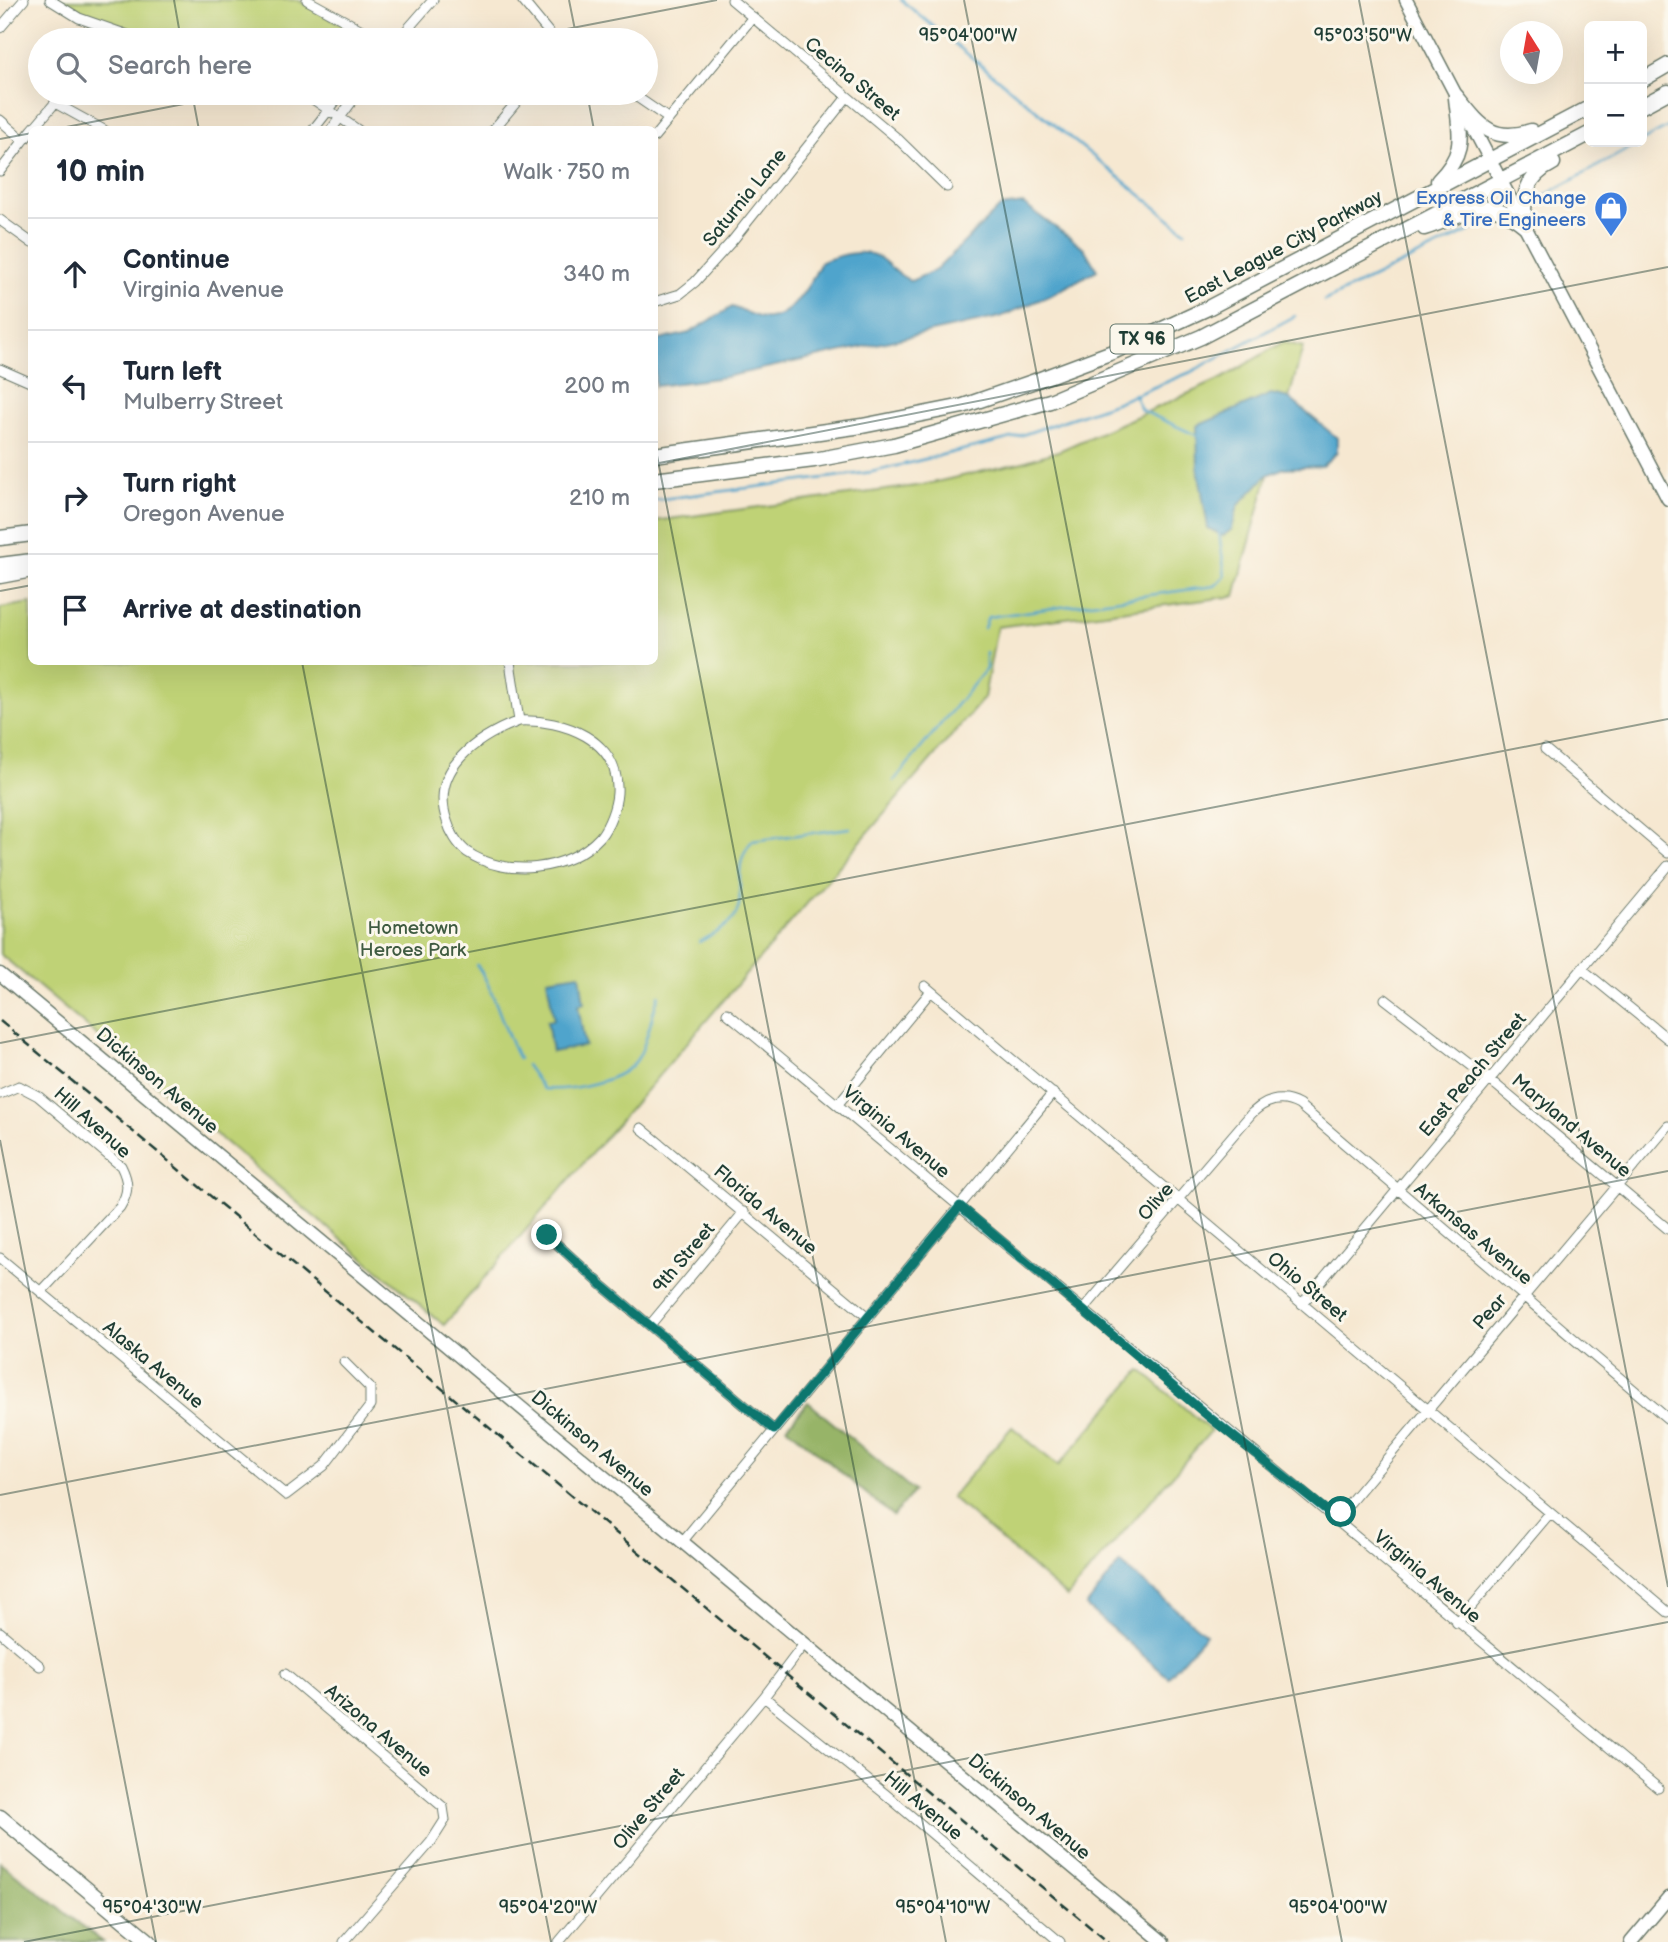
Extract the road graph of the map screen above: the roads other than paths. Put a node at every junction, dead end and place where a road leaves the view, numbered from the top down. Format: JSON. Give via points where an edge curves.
{"nodes":[{"id":1,"x":24,"y":0,"type":"edge"},
{"id":2,"x":50,"y":0,"type":"edge"},
{"id":3,"x":307,"y":0,"type":"edge"},
{"id":4,"x":433,"y":0,"type":"edge"},
{"id":5,"x":522,"y":0,"type":"edge"},
{"id":6,"x":732,"y":0,"type":"edge"},
{"id":7,"x":1406,"y":0,"type":"edge"},
{"id":8,"x":753,"y":17,"type":"junction"},
{"id":9,"x":0,"y":28,"type":"edge"},
{"id":10,"x":108,"y":28,"type":"edge"},
{"id":11,"x":358,"y":28,"type":"edge"},
{"id":12,"x":408,"y":28,"type":"edge"},
{"id":13,"x":545,"y":28,"type":"edge"},
{"id":14,"x":1668,"y":65,"type":"edge"},
{"id":15,"x":1647,"y":77,"type":"edge"},
{"id":16,"x":1668,"y":92,"type":"edge"},
{"id":17,"x":1456,"y":96,"type":"junction"},
{"id":18,"x":847,"y":97,"type":"junction"},
{"id":19,"x":1647,"y":104,"type":"edge"},
{"id":20,"x":53,"y":105,"type":"edge"},
{"id":21,"x":59,"y":105,"type":"edge"},
{"id":22,"x":322,"y":105,"type":"edge"},
{"id":23,"x":332,"y":105,"type":"edge"},
{"id":24,"x":349,"y":105,"type":"edge"},
{"id":25,"x":514,"y":105,"type":"edge"},
{"id":26,"x":649,"y":105,"type":"edge"},
{"id":27,"x":328,"y":109,"type":"junction"},
{"id":28,"x":1584,"y":110,"type":"edge"},
{"id":29,"x":340,"y":117,"type":"junction"},
{"id":30,"x":669,"y":119,"type":"junction"},
{"id":31,"x":0,"y":120,"type":"edge"},
{"id":32,"x":1565,"y":120,"type":"junction"},
{"id":33,"x":35,"y":126,"type":"edge"},
{"id":34,"x":97,"y":126,"type":"edge"},
{"id":35,"x":316,"y":126,"type":"edge"},
{"id":36,"x":334,"y":126,"type":"edge"},
{"id":37,"x":352,"y":126,"type":"edge"},
{"id":38,"x":496,"y":126,"type":"edge"},
{"id":39,"x":658,"y":132,"type":"edge"},
{"id":40,"x":28,"y":134,"type":"edge"},
{"id":41,"x":1584,"y":137,"type":"edge"},
{"id":42,"x":23,"y":140,"type":"junction"},
{"id":43,"x":1584,"y":147,"type":"edge"},
{"id":44,"x":1489,"y":160,"type":"junction"},
{"id":45,"x":0,"y":171,"type":"edge"},
{"id":46,"x":1499,"y":180,"type":"junction"},
{"id":47,"x":947,"y":187,"type":"dead end"},
{"id":48,"x":1428,"y":192,"type":"junction"},
{"id":49,"x":0,"y":220,"type":"edge"},
{"id":50,"x":1524,"y":225,"type":"junction"},
{"id":51,"x":1393,"y":237,"type":"junction"},
{"id":52,"x":28,"y":240,"type":"edge"},
{"id":53,"x":658,"y":301,"type":"edge"},
{"id":54,"x":0,"y":369,"type":"edge"},
{"id":55,"x":28,"y":381,"type":"edge"},
{"id":56,"x":658,"y":454,"type":"edge"},
{"id":57,"x":658,"y":480,"type":"edge"},
{"id":58,"x":1668,"y":499,"type":"edge"},
{"id":59,"x":0,"y":530,"type":"edge"},
{"id":60,"x":28,"y":533,"type":"edge"},
{"id":61,"x":28,"y":534,"type":"edge"},
{"id":62,"x":0,"y":538,"type":"edge"},
{"id":63,"x":28,"y":562,"type":"edge"},
{"id":64,"x":0,"y":565,"type":"edge"},
{"id":65,"x":28,"y":571,"type":"edge"},
{"id":66,"x":0,"y":576,"type":"edge"},
{"id":67,"x":510,"y":665,"type":"edge"},
{"id":68,"x":519,"y":721,"type":"junction"},
{"id":69,"x":1545,"y":749,"type":"dead end"},
{"id":70,"x":1668,"y":853,"type":"edge"},
{"id":71,"x":1668,"y":866,"type":"edge"},
{"id":72,"x":1582,"y":968,"type":"junction"},
{"id":73,"x":0,"y":974,"type":"edge"},
{"id":74,"x":1385,"y":999,"type":"dead end"},
{"id":75,"x":727,"y":1013,"type":"dead end"},
{"id":76,"x":1668,"y":1039,"type":"edge"},
{"id":77,"x":1490,"y":1080,"type":"junction"},
{"id":78,"x":1053,"y":1093,"type":"junction"},
{"id":79,"x":0,"y":1094,"type":"edge"},
{"id":80,"x":838,"y":1104,"type":"junction"},
{"id":81,"x":1252,"y":1113,"type":"joint"},
{"id":82,"x":1668,"y":1126,"type":"edge"},
{"id":83,"x":640,"y":1128,"type":"dead end"},
{"id":84,"x":1617,"y":1187,"type":"junction"},
{"id":85,"x":1396,"y":1190,"type":"junction"},
{"id":86,"x":1180,"y":1200,"type":"junction"},
{"id":87,"x":960,"y":1206,"type":"junction"},
{"id":88,"x":744,"y":1213,"type":"junction"},
{"id":89,"x":1668,"y":1229,"type":"edge"},
{"id":90,"x":547,"y":1235,"type":"dead end"},
{"id":91,"x":0,"y":1258,"type":"edge"},
{"id":92,"x":41,"y":1292,"type":"junction"},
{"id":93,"x":1523,"y":1298,"type":"junction"},
{"id":94,"x":1302,"y":1304,"type":"junction"},
{"id":95,"x":1083,"y":1310,"type":"junction"},
{"id":96,"x":869,"y":1318,"type":"junction"},
{"id":97,"x":650,"y":1325,"type":"junction"},
{"id":98,"x":344,"y":1362,"type":"dead end"},
{"id":99,"x":1427,"y":1410,"type":"junction"},
{"id":100,"x":1668,"y":1419,"type":"edge"},
{"id":101,"x":774,"y":1430,"type":"junction"},
{"id":102,"x":1550,"y":1513,"type":"junction"},
{"id":103,"x":1336,"y":1518,"type":"junction"},
{"id":104,"x":682,"y":1542,"type":"junction"},
{"id":105,"x":1668,"y":1612,"type":"edge"},
{"id":106,"x":1457,"y":1623,"type":"junction"},
{"id":107,"x":0,"y":1632,"type":"edge"},
{"id":108,"x":804,"y":1644,"type":"junction"},
{"id":109,"x":40,"y":1666,"type":"dead end"},
{"id":110,"x":285,"y":1674,"type":"dead end"},
{"id":111,"x":764,"y":1697,"type":"junction"},
{"id":112,"x":1658,"y":1788,"type":"dead end"},
{"id":113,"x":0,"y":1817,"type":"edge"},
{"id":114,"x":1668,"y":1898,"type":"edge"},
{"id":115,"x":150,"y":1942,"type":"edge"},
{"id":116,"x":344,"y":1942,"type":"edge"},
{"id":117,"x":559,"y":1942,"type":"edge"},
{"id":118,"x":1060,"y":1942,"type":"edge"},
{"id":119,"x":1163,"y":1942,"type":"edge"},
{"id":120,"x":1631,"y":1942,"type":"edge"}],
"edges":[{"from":1,"to":9,"type":"street"},
{"from":2,"to":10,"type":"street","via":[[79,18]]},
{"from":3,"to":11,"type":"street"},
{"from":4,"to":12,"type":"street"},
{"from":5,"to":13,"type":"street"},
{"from":6,"to":8,"type":"street","name":"Cecina Street"},
{"from":7,"to":17,"type":"street"},
{"from":8,"to":18,"type":"street","name":"Cecina Street"},
{"from":8,"to":30,"type":"street"},
{"from":14,"to":15,"type":"main road"},
{"from":16,"to":19,"type":"main road"},
{"from":17,"to":32,"type":"main road","via":[[1480,124],[1499,135],[1515,136]]},
{"from":17,"to":44,"type":"street"},
{"from":17,"to":48,"type":"main road","via":[[1458,157]]},
{"from":18,"to":47,"type":"street","name":"Cecina Street"},
{"from":18,"to":53,"type":"street","name":"Saturnia Lane","via":[[695,282],[680,294]]},
{"from":20,"to":33,"type":"street"},
{"from":21,"to":34,"type":"street"},
{"from":22,"to":27,"type":"street"},
{"from":23,"to":27,"type":"street"},
{"from":24,"to":29,"type":"street"},
{"from":25,"to":38,"type":"street"},
{"from":26,"to":30,"type":"street"},
{"from":27,"to":29,"type":"street"},
{"from":27,"to":35,"type":"street"},
{"from":28,"to":32,"type":"main road","name":"East League City Parkway","number":"TX 96"},
{"from":29,"to":36,"type":"street"},
{"from":29,"to":37,"type":"street"},
{"from":30,"to":39,"type":"street"},
{"from":31,"to":42,"type":"street"},
{"from":32,"to":44,"type":"main road","name":"East League City Parkway","number":"TX 96"},
{"from":40,"to":42,"type":"street"},
{"from":41,"to":46,"type":"main road","number":"TX 96"},
{"from":42,"to":45,"type":"street"},
{"from":43,"to":50,"type":"main road","via":[[1533,177],[1524,194]]},
{"from":44,"to":46,"type":"street"},
{"from":44,"to":48,"type":"main road","name":"East League City Parkway","number":"TX 96"},
{"from":46,"to":50,"type":"street"},
{"from":46,"to":51,"type":"main road","number":"TX 96"},
{"from":48,"to":56,"type":"main road","name":"East League City Parkway","number":"TX 96","via":[[1150,335],[962,406],[862,426]]},
{"from":49,"to":52,"type":"street"},
{"from":50,"to":51,"type":"main road","via":[[1499,209],[1482,205]]},
{"from":50,"to":58,"type":"street"},
{"from":51,"to":57,"type":"main road","number":"TX 96","via":[[1156,358],[1013,414],[856,453]]},
{"from":54,"to":55,"type":"street"},
{"from":59,"to":60,"type":"main road"},
{"from":61,"to":62,"type":"main road"},
{"from":63,"to":64,"type":"main road"},
{"from":65,"to":66,"type":"main road"},
{"from":67,"to":68,"type":"street"},
{"from":68,"to":68,"type":"street","via":[[488,734],[463,753],[445,783],[444,807],[449,828],[465,851],[495,865],[533,867],[564,859],[600,836],[615,807],[617,776],[604,751],[583,733],[557,723]]},
{"from":69,"to":70,"type":"street"},
{"from":71,"to":72,"type":"street","name":"East Peach Street"},
{"from":72,"to":76,"type":"street"},
{"from":72,"to":77,"type":"street","name":"East Peach Street"},
{"from":73,"to":104,"type":"street","name":"Dickinson Avenue"},
{"from":74,"to":77,"type":"street","name":"Maryland Avenue"},
{"from":75,"to":80,"type":"street","name":"Virginia Avenue"},
{"from":77,"to":84,"type":"street","name":"Maryland Avenue"},
{"from":77,"to":85,"type":"street","name":"East Peach Street"},
{"from":78,"to":80,"type":"street","name":"Ohio Street","via":[[928,988]]},
{"from":78,"to":86,"type":"street","name":"Ohio Street"},
{"from":78,"to":87,"type":"street"},
{"from":79,"to":92,"type":"street","name":"Hill Avenue","via":[[19,1086],[38,1096],[121,1166],[128,1179],[127,1196],[120,1208]]},
{"from":80,"to":87,"type":"street","name":"Virginia Avenue"},
{"from":81,"to":85,"type":"street","name":"Arkansas Avenue","via":[[1272,1100],[1298,1105]]},
{"from":81,"to":86,"type":"street","name":"Olive"},
{"from":82,"to":84,"type":"street","name":"Pear"},
{"from":83,"to":88,"type":"street","name":"Florida Avenue"},
{"from":84,"to":89,"type":"street","name":"Maryland Avenue"},
{"from":84,"to":93,"type":"street","name":"Pear"},
{"from":85,"to":93,"type":"street","name":"Arkansas Avenue"},
{"from":85,"to":94,"type":"street","name":"East Peach Street"},
{"from":86,"to":94,"type":"street","name":"Ohio Street"},
{"from":86,"to":95,"type":"street","name":"Olive"},
{"from":87,"to":95,"type":"street","name":"Virginia Avenue"},
{"from":87,"to":96,"type":"street"},
{"from":88,"to":96,"type":"street","name":"Florida Avenue"},
{"from":88,"to":97,"type":"street","name":"9th Street"},
{"from":90,"to":97,"type":"street"},
{"from":91,"to":92,"type":"street","name":"Alaska Avenue"},
{"from":92,"to":98,"type":"street","name":"Alaska Avenue","via":[[286,1495],[324,1466],[370,1406],[370,1388]]},
{"from":93,"to":99,"type":"street","name":"Pear"},
{"from":93,"to":100,"type":"street","name":"Arkansas Avenue"},
{"from":94,"to":99,"type":"street","name":"Ohio Street"},
{"from":95,"to":103,"type":"street","name":"Virginia Avenue"},
{"from":96,"to":101,"type":"street"},
{"from":97,"to":101,"type":"street"},
{"from":99,"to":102,"type":"street","name":"Ohio Street"},
{"from":99,"to":103,"type":"street","name":"Pear"},
{"from":101,"to":104,"type":"street"},
{"from":102,"to":105,"type":"street","name":"Ohio Street"},
{"from":102,"to":106,"type":"street"},
{"from":103,"to":106,"type":"street","name":"Virginia Avenue"},
{"from":104,"to":108,"type":"street","name":"Dickinson Avenue"},
{"from":106,"to":112,"type":"street","name":"Virginia Avenue"},
{"from":107,"to":109,"type":"street"},
{"from":108,"to":111,"type":"street","name":"Olive Street"},
{"from":108,"to":119,"type":"street","name":"Dickinson Avenue"},
{"from":110,"to":116,"type":"street","name":"Arizona Avenue","via":[[443,1807],[445,1820],[431,1842]]},
{"from":111,"to":117,"type":"street","name":"Olive Street"},
{"from":111,"to":118,"type":"street","name":"Hill Avenue"},
{"from":113,"to":115,"type":"main road"},
{"from":114,"to":120,"type":"street"}]}
